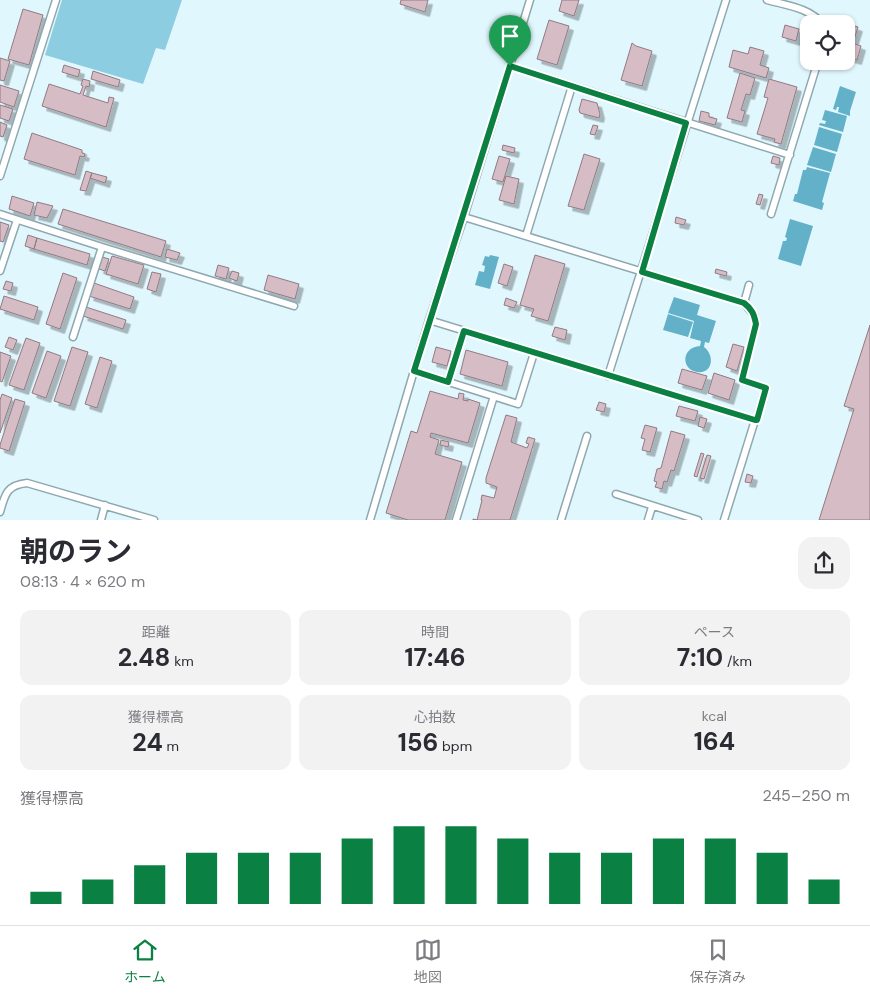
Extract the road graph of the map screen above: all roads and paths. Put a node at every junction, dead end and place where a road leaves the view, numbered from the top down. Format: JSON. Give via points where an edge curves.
{"nodes":[{"id":1,"x":56,"y":0,"type":"edge"},
{"id":2,"x":530,"y":0,"type":"edge"},
{"id":3,"x":726,"y":0,"type":"edge"},
{"id":4,"x":767,"y":0,"type":"edge"},
{"id":5,"x":814,"y":15,"type":"edge"},
{"id":6,"x":510,"y":66,"type":"junction"},
{"id":7,"x":815,"y":70,"type":"edge"},
{"id":8,"x":572,"y":86,"type":"junction"},
{"id":9,"x":686,"y":123,"type":"junction"},
{"id":10,"x":790,"y":155,"type":"junction"},
{"id":11,"x":0,"y":176,"type":"edge"},
{"id":12,"x":0,"y":214,"type":"edge"},
{"id":13,"x":771,"y":214,"type":"dead end"},
{"id":14,"x":464,"y":217,"type":"junction"},
{"id":15,"x":17,"y":220,"type":"junction"},
{"id":16,"x":526,"y":236,"type":"junction"},
{"id":17,"x":102,"y":247,"type":"junction"},
{"id":18,"x":0,"y":271,"type":"edge"},
{"id":19,"x":642,"y":272,"type":"junction"},
{"id":20,"x":749,"y":285,"type":"dead end"},
{"id":21,"x":744,"y":303,"type":"junction"},
{"id":22,"x":294,"y":306,"type":"dead end"},
{"id":23,"x":429,"y":320,"type":"junction"},
{"id":24,"x":464,"y":331,"type":"junction"},
{"id":25,"x":73,"y":337,"type":"dead end"},
{"id":26,"x":534,"y":353,"type":"junction"},
{"id":27,"x":414,"y":371,"type":"junction"},
{"id":28,"x":608,"y":376,"type":"junction"},
{"id":29,"x":448,"y":382,"type":"junction"},
{"id":30,"x":494,"y":396,"type":"junction"},
{"id":31,"x":755,"y":420,"type":"junction"},
{"id":32,"x":586,"y":436,"type":"dead end"},
{"id":33,"x":616,"y":494,"type":"dead end"},
{"id":34,"x":105,"y":506,"type":"junction"},
{"id":35,"x":652,"y":507,"type":"junction"},
{"id":36,"x":0,"y":512,"type":"edge"},
{"id":37,"x":101,"y":520,"type":"edge"},
{"id":38,"x":154,"y":520,"type":"edge"},
{"id":39,"x":370,"y":520,"type":"edge"},
{"id":40,"x":456,"y":520,"type":"edge"},
{"id":41,"x":561,"y":520,"type":"edge"},
{"id":42,"x":648,"y":520,"type":"edge"},
{"id":43,"x":698,"y":520,"type":"edge"},
{"id":44,"x":724,"y":520,"type":"edge"}],
"edges":[{"from":1,"to":11,"type":"lane"},
{"from":2,"to":6,"type":"lane"},
{"from":3,"to":9,"type":"lane"},
{"from":4,"to":5,"type":"lane"},
{"from":6,"to":8,"type":"lane"},
{"from":6,"to":14,"type":"lane"},
{"from":7,"to":10,"type":"lane"},
{"from":8,"to":9,"type":"lane"},
{"from":8,"to":16,"type":"lane"},
{"from":9,"to":10,"type":"lane"},
{"from":9,"to":19,"type":"lane"},
{"from":10,"to":13,"type":"lane"},
{"from":12,"to":15,"type":"lane"},
{"from":14,"to":16,"type":"lane"},
{"from":14,"to":23,"type":"lane"},
{"from":15,"to":17,"type":"lane"},
{"from":15,"to":18,"type":"lane"},
{"from":16,"to":19,"type":"lane"},
{"from":17,"to":22,"type":"lane"},
{"from":17,"to":25,"type":"lane"},
{"from":19,"to":21,"type":"lane"},
{"from":19,"to":28,"type":"lane"},
{"from":20,"to":21,"type":"lane"},
{"from":21,"to":31,"type":"lane","via":[[754,315],[756,324],[742,380],[766,388]]},
{"from":23,"to":24,"type":"lane"},
{"from":23,"to":27,"type":"lane"},
{"from":24,"to":26,"type":"lane"},
{"from":24,"to":29,"type":"lane"},
{"from":26,"to":28,"type":"lane"},
{"from":26,"to":30,"type":"lane","via":[[518,404]]},
{"from":27,"to":29,"type":"lane"},
{"from":27,"to":39,"type":"lane"},
{"from":28,"to":31,"type":"lane"},
{"from":29,"to":30,"type":"lane"},
{"from":30,"to":40,"type":"lane"},
{"from":31,"to":44,"type":"lane"},
{"from":32,"to":41,"type":"lane"},
{"from":33,"to":35,"type":"lane"},
{"from":34,"to":36,"type":"lane","via":[[27,483],[16,484],[8,490]]},
{"from":34,"to":37,"type":"lane"},
{"from":34,"to":38,"type":"lane"},
{"from":35,"to":42,"type":"lane"},
{"from":35,"to":43,"type":"lane"}]}
